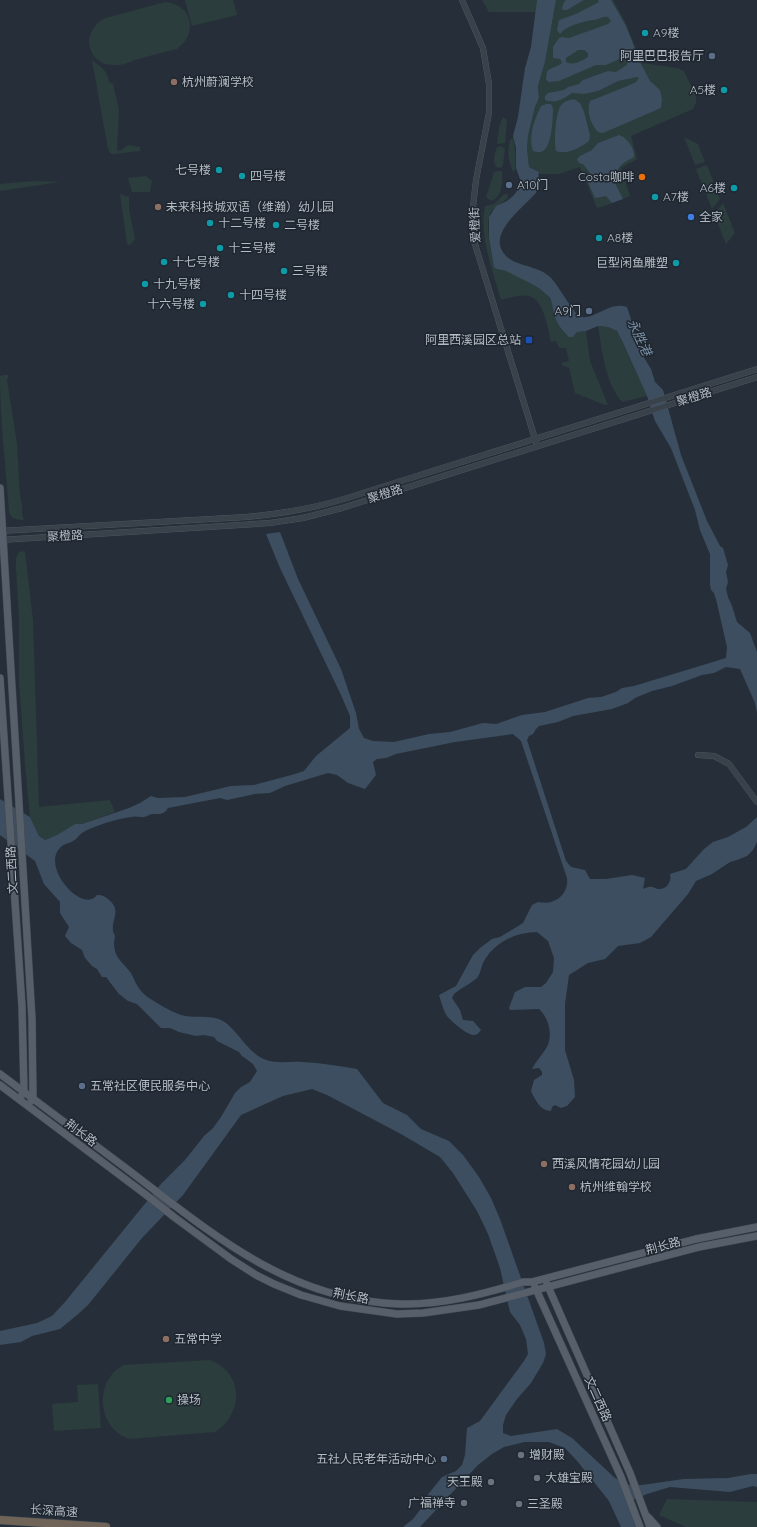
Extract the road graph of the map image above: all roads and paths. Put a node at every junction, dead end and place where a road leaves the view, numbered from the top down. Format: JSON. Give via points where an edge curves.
{"nodes":[{"id":1,"x":462,"y":0,"type":"edge"},
{"id":2,"x":757,"y":369,"type":"edge"},
{"id":3,"x":757,"y":378,"type":"edge"},
{"id":4,"x":535,"y":439,"type":"junction"},
{"id":5,"x":537,"y":447,"type":"junction"},
{"id":6,"x":0,"y":488,"type":"edge"},
{"id":7,"x":1,"y":531,"type":"edge"},
{"id":8,"x":2,"y":540,"type":"edge"},
{"id":9,"x":0,"y":678,"type":"edge"},
{"id":10,"x":698,"y":755,"type":"dead end"},
{"id":11,"x":756,"y":801,"type":"edge"},
{"id":12,"x":0,"y":1074,"type":"edge"},
{"id":13,"x":0,"y":1085,"type":"edge"},
{"id":14,"x":24,"y":1092,"type":"junction"},
{"id":15,"x":33,"y":1098,"type":"junction"},
{"id":16,"x":19,"y":1099,"type":"junction"},
{"id":17,"x":27,"y":1106,"type":"junction"},
{"id":18,"x":757,"y":1228,"type":"edge"},
{"id":19,"x":757,"y":1236,"type":"edge"},
{"id":20,"x":545,"y":1278,"type":"junction"},
{"id":21,"x":532,"y":1282,"type":"junction"},
{"id":22,"x":548,"y":1287,"type":"junction"},
{"id":23,"x":536,"y":1290,"type":"junction"},
{"id":24,"x":646,"y":1515,"type":"junction"},
{"id":25,"x":0,"y":1520,"type":"edge"},
{"id":26,"x":106,"y":1527,"type":"edge"},
{"id":27,"x":640,"y":1527,"type":"edge"},
{"id":28,"x":650,"y":1527,"type":"edge"},
{"id":29,"x":657,"y":1527,"type":"edge"}],
"edges":[{"from":1,"to":4,"type":"street","name":"爱橙街","via":[[483,48],[489,84],[489,113],[473,207],[474,242]]},
{"from":2,"to":4,"type":"street","name":"聚橙路"},
{"from":3,"to":5,"type":"street","name":"聚橙路"},
{"from":4,"to":5,"type":"street","name":"爱橙街"},
{"from":4,"to":7,"type":"street","name":"聚橙路","via":[[337,501],[280,514]]},
{"from":5,"to":8,"type":"street","name":"聚橙路","via":[[336,510],[298,519],[248,525]]},
{"from":6,"to":7,"type":"main road","name":"文二西路"},
{"from":7,"to":8,"type":"main road","name":"文二西路"},
{"from":8,"to":15,"type":"main road","name":"文二西路","via":[[32,1019]]},
{"from":9,"to":14,"type":"main road","name":"文二西路","via":[[22,1006]]},
{"from":10,"to":11,"type":"street","via":[[714,756],[730,764]]},
{"from":12,"to":14,"type":"main road","name":"荆长路"},
{"from":13,"to":16,"type":"main road","name":"荆长路"},
{"from":14,"to":15,"type":"main road","name":"荆长路"},
{"from":14,"to":16,"type":"main road"},
{"from":15,"to":17,"type":"main road"},
{"from":15,"to":21,"type":"main road","name":"荆长路","via":[[236,1250],[305,1285],[344,1297],[408,1304],[454,1299]]},
{"from":16,"to":17,"type":"main road","name":"荆长路"},
{"from":17,"to":23,"type":"main road","name":"荆长路","via":[[202,1238],[256,1275],[301,1295],[340,1306],[398,1314],[479,1305]]},
{"from":18,"to":20,"type":"main road","name":"荆长路","via":[[696,1239]]},
{"from":19,"to":22,"type":"main road","name":"荆长路","via":[[699,1247]]},
{"from":20,"to":21,"type":"main road","name":"荆长路"},
{"from":20,"to":22,"type":"main road","name":"文二西路"},
{"from":21,"to":23,"type":"main road","name":"文二西路"},
{"from":22,"to":23,"type":"main road","name":"荆长路"},
{"from":22,"to":24,"type":"main road","name":"文二西路"},
{"from":23,"to":27,"type":"main road","name":"文二西路","via":[[621,1477]]},
{"from":24,"to":28,"type":"main road"},
{"from":24,"to":29,"type":"main road"},
{"from":25,"to":26,"type":"highway","name":"长深高速"}]}
